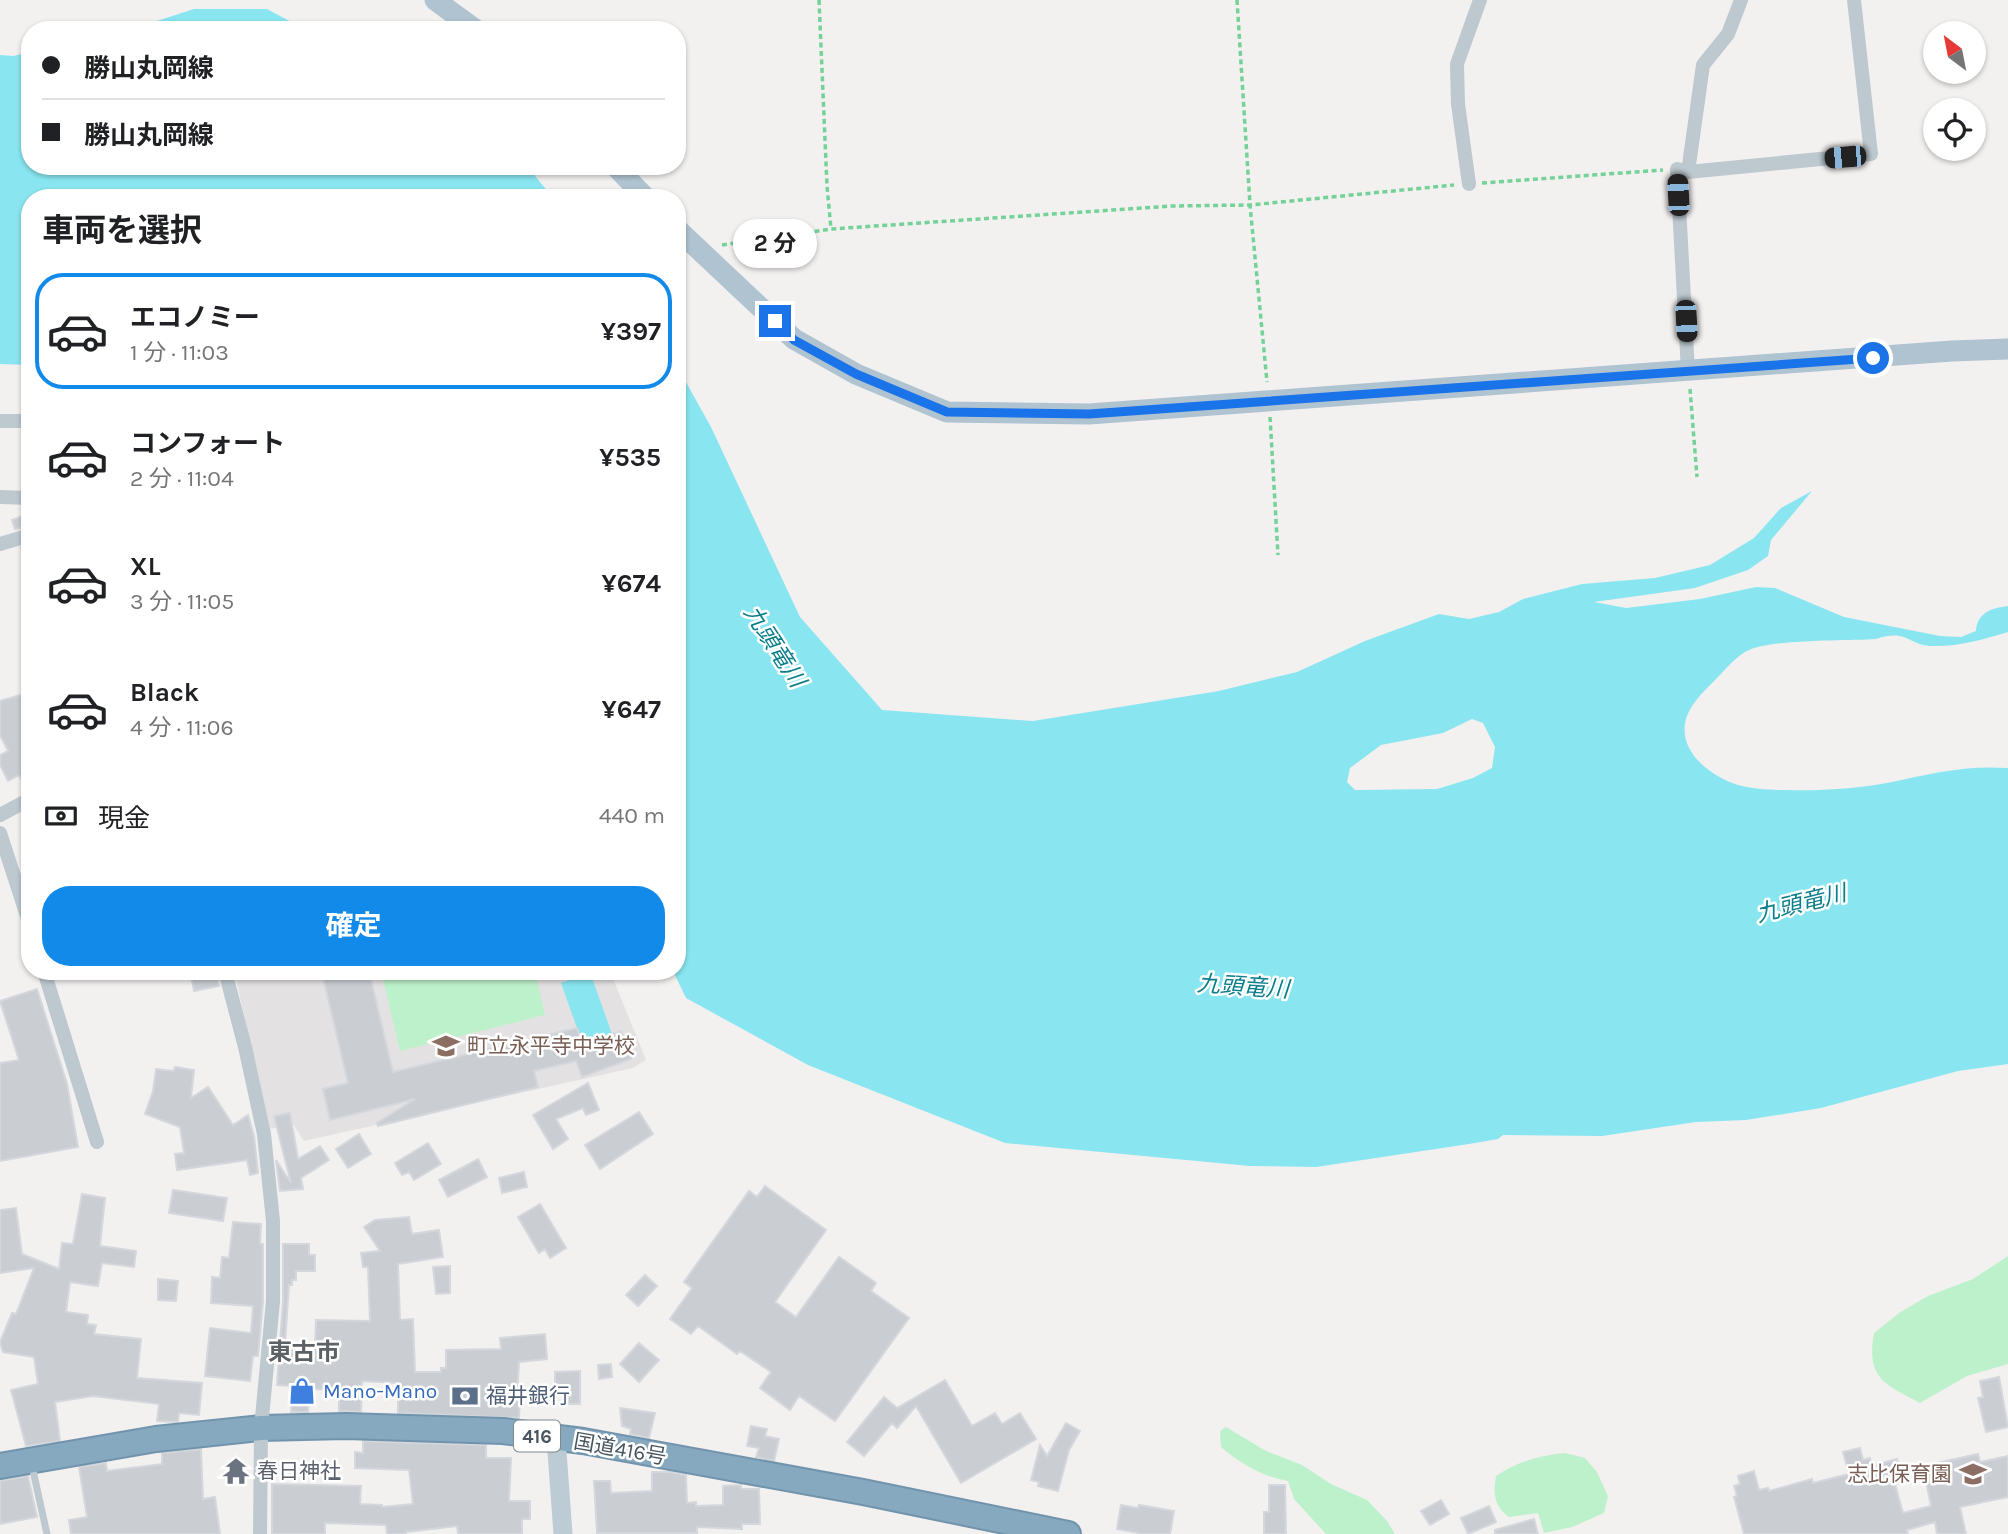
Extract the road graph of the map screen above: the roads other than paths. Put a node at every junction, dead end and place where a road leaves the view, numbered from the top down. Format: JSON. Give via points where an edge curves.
{"nodes":[{"id":1,"x":435,"y":0,"type":"edge"},
{"id":2,"x":1480,"y":0,"type":"edge"},
{"id":3,"x":1741,"y":0,"type":"edge"},
{"id":4,"x":1854,"y":0,"type":"edge"},
{"id":5,"x":464,"y":21,"type":"edge"},
{"id":6,"x":1682,"y":171,"type":"junction"},
{"id":7,"x":624,"y":175,"type":"edge"},
{"id":8,"x":1468,"y":184,"type":"road end"},
{"id":9,"x":637,"y":189,"type":"edge"},
{"id":10,"x":686,"y":238,"type":"edge"},
{"id":11,"x":2008,"y":349,"type":"edge"},
{"id":12,"x":1688,"y":372,"type":"junction"},
{"id":13,"x":0,"y":421,"type":"edge"},
{"id":14,"x":21,"y":421,"type":"edge"},
{"id":15,"x":0,"y":497,"type":"edge"},
{"id":16,"x":21,"y":498,"type":"edge"},
{"id":17,"x":21,"y":538,"type":"edge"},
{"id":18,"x":0,"y":544,"type":"edge"},
{"id":19,"x":21,"y":804,"type":"edge"},
{"id":20,"x":0,"y":815,"type":"edge"},
{"id":21,"x":0,"y":833,"type":"edge"},
{"id":22,"x":21,"y":897,"type":"edge"},
{"id":23,"x":47,"y":980,"type":"edge"},
{"id":24,"x":227,"y":980,"type":"edge"},
{"id":25,"x":97,"y":1142,"type":"dead end"},
{"id":26,"x":261,"y":1428,"type":"junction"},
{"id":27,"x":556,"y":1438,"type":"junction"},
{"id":28,"x":31,"y":1460,"type":"junction"},
{"id":29,"x":0,"y":1466,"type":"edge"},
{"id":30,"x":47,"y":1534,"type":"edge"},
{"id":31,"x":260,"y":1534,"type":"edge"},
{"id":32,"x":563,"y":1534,"type":"edge"},
{"id":33,"x":1068,"y":1534,"type":"edge"}],
"edges":[{"from":1,"to":5,"type":"main road"},
{"from":2,"to":8,"type":"street","via":[[1457,64]]},
{"from":3,"to":6,"type":"street","via":[[1728,34],[1703,65]]},
{"from":4,"to":6,"type":"street","via":[[1871,154]]},
{"from":6,"to":12,"type":"street"},
{"from":7,"to":9,"type":"main road"},
{"from":10,"to":12,"type":"main road","via":[[794,340],[856,374],[947,412],[1089,414]]},
{"from":11,"to":12,"type":"main road"},
{"from":13,"to":14,"type":"street"},
{"from":15,"to":16,"type":"street"},
{"from":17,"to":18,"type":"street"},
{"from":19,"to":20,"type":"street"},
{"from":21,"to":22,"type":"street"},
{"from":23,"to":25,"type":"street"},
{"from":24,"to":26,"type":"street","via":[[270,1175],[273,1301]]},
{"from":26,"to":27,"type":"highway","name":"国道416号","number":"416","via":[[427,1428]]},
{"from":26,"to":28,"type":"highway","name":"国道416号","number":"416","via":[[156,1439]]},
{"from":26,"to":31,"type":"street"},
{"from":27,"to":32,"type":"main road"},
{"from":27,"to":33,"type":"highway","name":"国道416号","number":"416","via":[[863,1492]]},
{"from":28,"to":29,"type":"highway","name":"国道416号","number":"416"},
{"from":28,"to":30,"type":"lane"}]}
